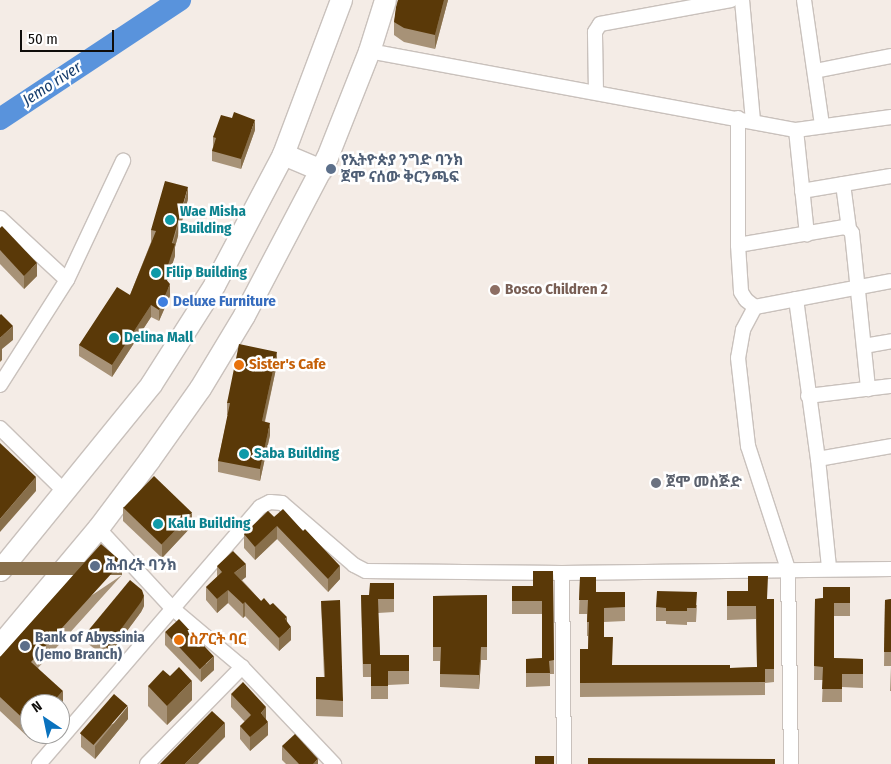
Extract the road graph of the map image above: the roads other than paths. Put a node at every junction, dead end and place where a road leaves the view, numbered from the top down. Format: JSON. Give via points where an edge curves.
{"nodes":[{"id":1,"x":341,"y":0,"type":"edge"},
{"id":2,"x":385,"y":0,"type":"edge"},
{"id":3,"x":731,"y":0,"type":"edge"},
{"id":4,"x":742,"y":0,"type":"edge"},
{"id":5,"x":804,"y":0,"type":"edge"},
{"id":6,"x":368,"y":51,"type":"junction"},
{"id":7,"x":891,"y":56,"type":"edge"},
{"id":8,"x":815,"y":71,"type":"junction"},
{"id":9,"x":596,"y":92,"type":"junction"},
{"id":10,"x":891,"y":117,"type":"edge"},
{"id":11,"x":738,"y":118,"type":"junction"},
{"id":12,"x":753,"y":121,"type":"junction"},
{"id":13,"x":822,"y":125,"type":"junction"},
{"id":14,"x":796,"y":130,"type":"junction"},
{"id":15,"x":283,"y":154,"type":"junction"},
{"id":16,"x":123,"y":161,"type":"dead end"},
{"id":17,"x":321,"y":170,"type":"junction"},
{"id":18,"x":891,"y":176,"type":"edge"},
{"id":19,"x":843,"y":184,"type":"junction"},
{"id":20,"x":802,"y":191,"type":"junction"},
{"id":21,"x":0,"y":218,"type":"edge"},
{"id":22,"x":849,"y":229,"type":"junction"},
{"id":23,"x":807,"y":234,"type":"junction"},
{"id":24,"x":738,"y":245,"type":"junction"},
{"id":25,"x":67,"y":280,"type":"junction"},
{"id":26,"x":891,"y":281,"type":"edge"},
{"id":27,"x":858,"y":286,"type":"junction"},
{"id":28,"x":796,"y":299,"type":"junction"},
{"id":29,"x":755,"y":307,"type":"junction"},
{"id":30,"x":891,"y":341,"type":"edge"},
{"id":31,"x":864,"y":346,"type":"junction"},
{"id":32,"x":0,"y":385,"type":"edge"},
{"id":33,"x":891,"y":386,"type":"edge"},
{"id":34,"x":868,"y":389,"type":"junction"},
{"id":35,"x":808,"y":396,"type":"junction"},
{"id":36,"x":0,"y":428,"type":"edge"},
{"id":37,"x":891,"y":446,"type":"edge"},
{"id":38,"x":818,"y":459,"type":"junction"},
{"id":39,"x":64,"y":491,"type":"junction"},
{"id":40,"x":98,"y":528,"type":"junction"},
{"id":41,"x":829,"y":568,"type":"junction"},
{"id":42,"x":891,"y":569,"type":"edge"},
{"id":43,"x":0,"y":570,"type":"edge"},
{"id":44,"x":788,"y":570,"type":"junction"},
{"id":45,"x":562,"y":573,"type":"junction"},
{"id":46,"x":172,"y":608,"type":"junction"},
{"id":47,"x":0,"y":645,"type":"edge"},
{"id":48,"x":242,"y":667,"type":"junction"},
{"id":49,"x":39,"y":764,"type":"edge"},
{"id":50,"x":147,"y":764,"type":"edge"},
{"id":51,"x":334,"y":764,"type":"edge"},
{"id":52,"x":564,"y":764,"type":"edge"},
{"id":53,"x":791,"y":764,"type":"edge"}],
"edges":[{"from":1,"to":15,"type":"main road"},
{"from":2,"to":6,"type":"main road"},
{"from":3,"to":9,"type":"street","via":[[600,24],[595,32]]},
{"from":4,"to":12,"type":"street"},
{"from":5,"to":8,"type":"street"},
{"from":6,"to":9,"type":"street"},
{"from":6,"to":17,"type":"main road"},
{"from":7,"to":8,"type":"street"},
{"from":8,"to":13,"type":"street"},
{"from":9,"to":11,"type":"street"},
{"from":10,"to":13,"type":"street"},
{"from":11,"to":12,"type":"street"},
{"from":11,"to":24,"type":"street"},
{"from":12,"to":14,"type":"street"},
{"from":13,"to":14,"type":"street"},
{"from":14,"to":20,"type":"street"},
{"from":15,"to":17,"type":"main road"},
{"from":15,"to":39,"type":"main road","via":[[214,285],[151,384]]},
{"from":16,"to":25,"type":"street"},
{"from":17,"to":40,"type":"main road","via":[[244,315],[200,388]]},
{"from":18,"to":19,"type":"street"},
{"from":19,"to":20,"type":"street"},
{"from":19,"to":22,"type":"street"},
{"from":20,"to":23,"type":"street"},
{"from":21,"to":25,"type":"street"},
{"from":22,"to":23,"type":"street","via":[[844,227]]},
{"from":22,"to":27,"type":"street"},
{"from":23,"to":24,"type":"street"},
{"from":24,"to":29,"type":"street","via":[[741,292]]},
{"from":25,"to":32,"type":"street"},
{"from":26,"to":27,"type":"street"},
{"from":27,"to":28,"type":"street"},
{"from":27,"to":31,"type":"street"},
{"from":28,"to":29,"type":"street"},
{"from":28,"to":35,"type":"street"},
{"from":29,"to":44,"type":"street","via":[[743,330],[738,358],[748,446]]},
{"from":30,"to":31,"type":"street"},
{"from":31,"to":34,"type":"street"},
{"from":33,"to":34,"type":"street"},
{"from":34,"to":35,"type":"street"},
{"from":35,"to":38,"type":"street"},
{"from":36,"to":39,"type":"street"},
{"from":37,"to":38,"type":"street"},
{"from":38,"to":41,"type":"street"},
{"from":39,"to":43,"type":"main road"},
{"from":40,"to":46,"type":"street"},
{"from":40,"to":47,"type":"main road"},
{"from":41,"to":42,"type":"street"},
{"from":41,"to":44,"type":"street"},
{"from":44,"to":45,"type":"street"},
{"from":44,"to":53,"type":"street"},
{"from":45,"to":46,"type":"street","via":[[366,571],[354,565],[282,504],[270,502],[260,507]]},
{"from":45,"to":52,"type":"street"},
{"from":46,"to":48,"type":"street"},
{"from":46,"to":49,"type":"street"},
{"from":48,"to":50,"type":"street"},
{"from":48,"to":51,"type":"street"}]}
